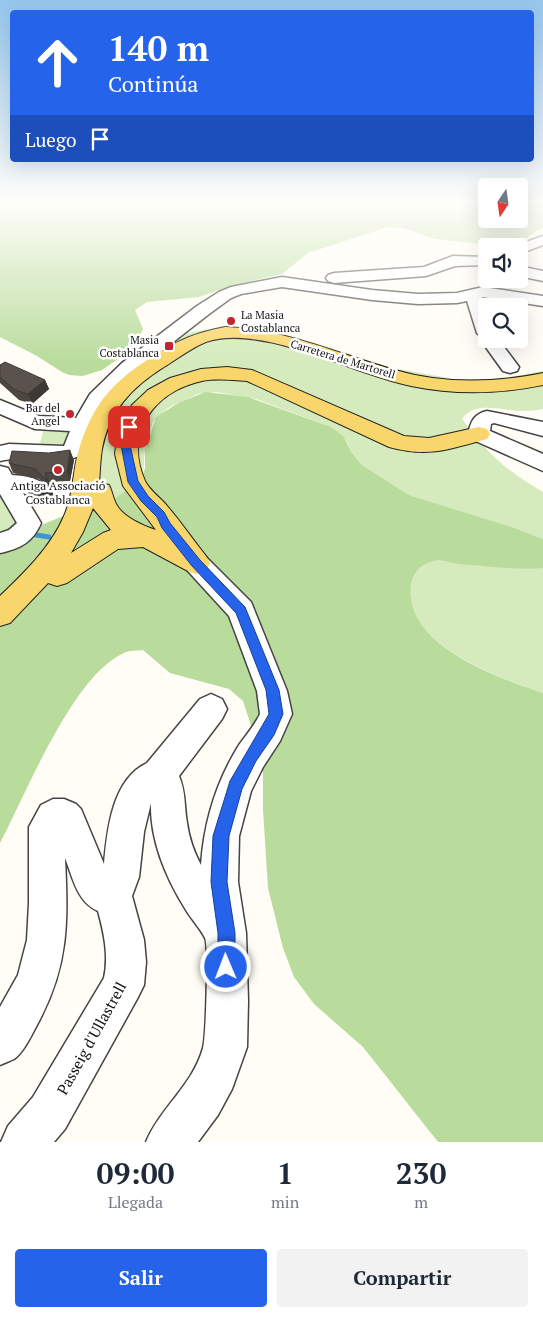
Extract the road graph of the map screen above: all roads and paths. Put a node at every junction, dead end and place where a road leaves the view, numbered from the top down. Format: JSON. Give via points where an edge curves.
{"nodes":[{"id":1,"x":478,"y":260,"type":"edge"},
{"id":2,"x":528,"y":273,"type":"edge"},
{"id":3,"x":543,"y":276,"type":"edge"},
{"id":4,"x":282,"y":282,"type":"junction"},
{"id":5,"x":473,"y":295,"type":"junction"},
{"id":6,"x":543,"y":301,"type":"edge"},
{"id":7,"x":478,"y":310,"type":"edge"},
{"id":8,"x":191,"y":330,"type":"junction"},
{"id":9,"x":239,"y":337,"type":"junction"},
{"id":10,"x":496,"y":348,"type":"edge"},
{"id":11,"x":179,"y":359,"type":"junction"},
{"id":12,"x":510,"y":367,"type":"dead end"},
{"id":13,"x":543,"y":379,"type":"edge"},
{"id":14,"x":0,"y":406,"type":"edge"},
{"id":15,"x":107,"y":410,"type":"junction"},
{"id":16,"x":90,"y":429,"type":"junction"},
{"id":17,"x":543,"y":430,"type":"edge"},
{"id":18,"x":480,"y":434,"type":"junction"},
{"id":19,"x":0,"y":454,"type":"edge"},
{"id":20,"x":543,"y":463,"type":"edge"},
{"id":21,"x":3,"y":478,"type":"edge"},
{"id":22,"x":38,"y":491,"type":"edge"},
{"id":23,"x":92,"y":496,"type":"junction"},
{"id":24,"x":88,"y":528,"type":"junction"},
{"id":25,"x":114,"y":531,"type":"junction"},
{"id":26,"x":157,"y":531,"type":"junction"},
{"id":27,"x":0,"y":543,"type":"edge"},
{"id":28,"x":57,"y":563,"type":"junction"},
{"id":29,"x":196,"y":563,"type":"joint"},
{"id":30,"x":0,"y":614,"type":"edge"},
{"id":31,"x":0,"y":631,"type":"edge"},
{"id":32,"x":211,"y":709,"type":"dead end"},
{"id":33,"x":158,"y":775,"type":"junction"},
{"id":34,"x":113,"y":894,"type":"junction"},
{"id":35,"x":226,"y":933,"type":"junction"},
{"id":36,"x":0,"y":1043,"type":"edge"},
{"id":37,"x":24,"y":1142,"type":"edge"},
{"id":38,"x":169,"y":1142,"type":"edge"}],
"edges":[{"from":1,"to":4,"type":"street","via":[[453,261],[415,272]]},
{"from":2,"to":3,"type":"street"},
{"from":4,"to":5,"type":"street","via":[[418,299]]},
{"from":4,"to":8,"type":"street","via":[[225,295]]},
{"from":5,"to":6,"type":"street","via":[[483,292]]},
{"from":5,"to":7,"type":"street"},
{"from":8,"to":9,"type":"main road"},
{"from":8,"to":11,"type":"main road","via":[[199,342]]},
{"from":8,"to":15,"type":"main road","via":[[176,350],[114,396]]},
{"from":8,"to":16,"type":"street","via":[[129,366],[112,382],[97,398]]},
{"from":9,"to":11,"type":"main road","via":[[210,342]]},
{"from":9,"to":13,"type":"main road","name":"Carretera de Martorell","via":[[336,358],[396,376],[446,384],[492,387]]},
{"from":10,"to":12,"type":"street"},
{"from":11,"to":15,"type":"main road"},
{"from":14,"to":16,"type":"street","via":[[35,422]]},
{"from":15,"to":16,"type":"main road"},
{"from":16,"to":19,"type":"street","via":[[68,453],[9,451]]},
{"from":16,"to":23,"type":"main road"},
{"from":17,"to":18,"type":"street","via":[[487,417],[481,422]]},
{"from":18,"to":20,"type":"street"},
{"from":18,"to":26,"type":"main road","via":[[432,447],[413,446],[397,442],[252,376],[219,372],[192,376],[170,386],[146,404],[126,435],[126,454],[133,482],[144,499],[161,514]]},
{"from":21,"to":22,"type":"street"},
{"from":21,"to":27,"type":"street","via":[[29,523],[20,536]]},
{"from":23,"to":24,"type":"main road"},
{"from":23,"to":25,"type":"main road","via":[[105,508]]},
{"from":23,"to":28,"type":"main road","via":[[75,520]]},
{"from":24,"to":25,"type":"main road"},
{"from":24,"to":28,"type":"main road","via":[[75,551]]},
{"from":25,"to":26,"type":"main road"},
{"from":25,"to":28,"type":"main road","via":[[87,554]]},
{"from":26,"to":29,"type":"main road"},
{"from":28,"to":30,"type":"main road"},
{"from":28,"to":31,"type":"main road","via":[[29,605]]},
{"from":29,"to":35,"type":"street","via":[[241,610],[272,690],[276,714],[270,730],[235,786],[221,836],[219,882]]},
{"from":32,"to":33,"type":"street"},
{"from":33,"to":34,"type":"street","via":[[140,789],[125,843],[121,884]]},
{"from":33,"to":35,"type":"street","via":[[165,780],[169,791],[169,825],[184,869],[205,908]]},
{"from":34,"to":36,"type":"street","via":[[102,894],[94,885],[69,821],[64,816],[53,817],[46,828],[46,943],[39,975],[24,1009]]},
{"from":34,"to":37,"type":"street","name":"Passeig d'Ullastrell","via":[[126,942],[127,969],[123,985],[49,1113]]},
{"from":35,"to":38,"type":"street","via":[[224,1047],[216,1073],[202,1099]]}]}
